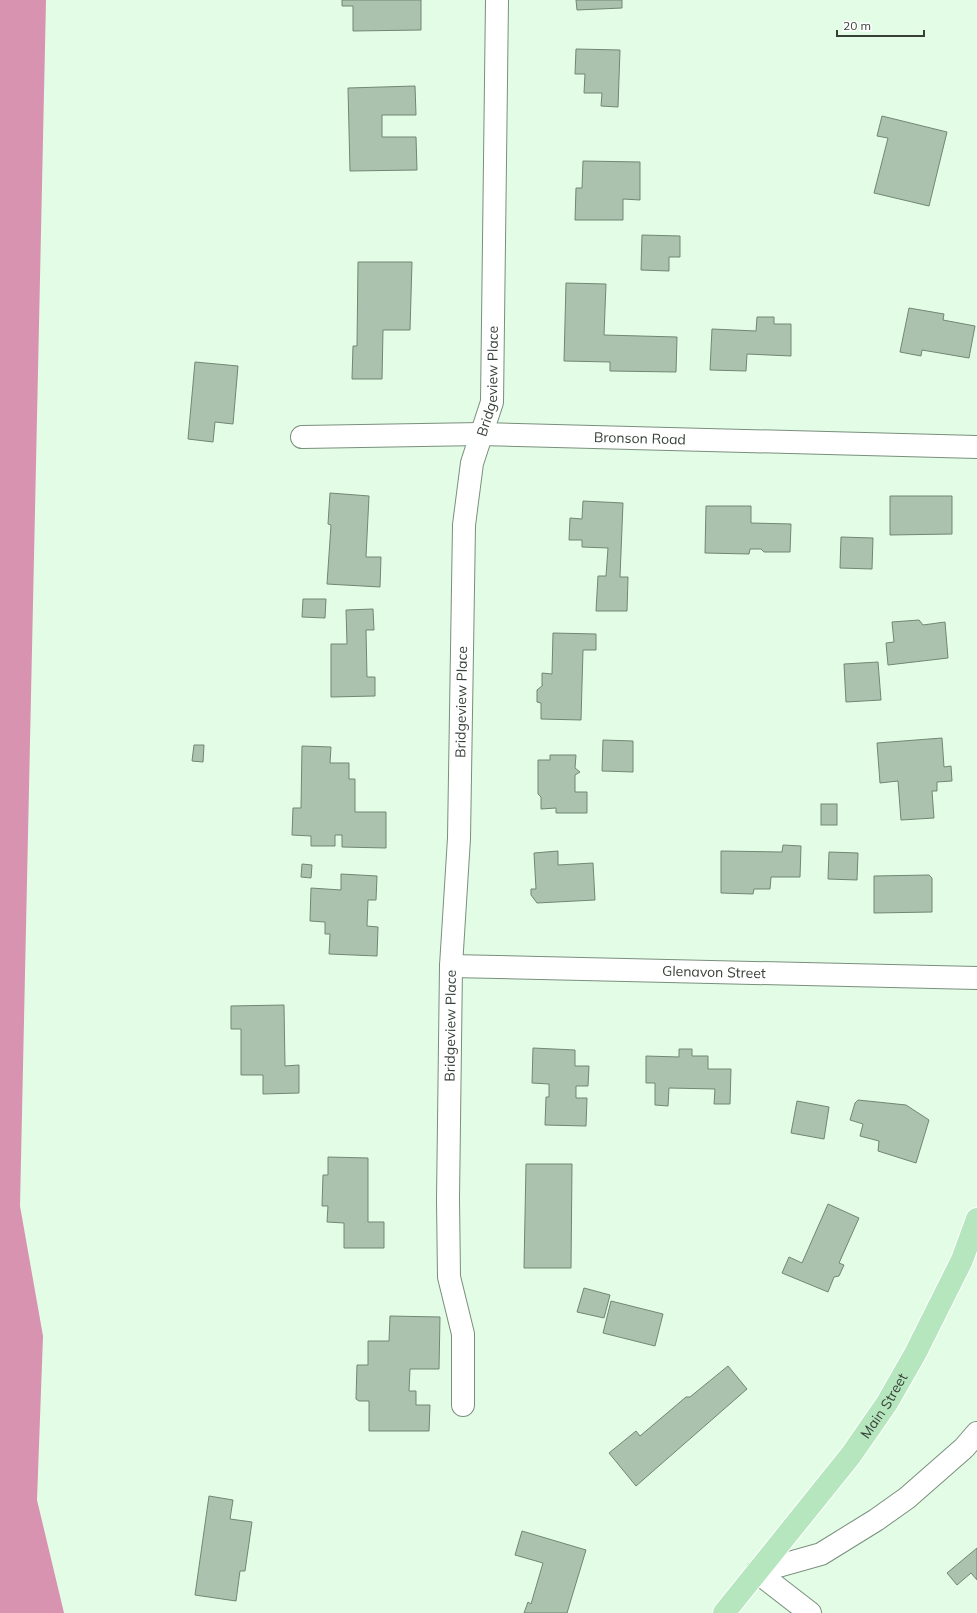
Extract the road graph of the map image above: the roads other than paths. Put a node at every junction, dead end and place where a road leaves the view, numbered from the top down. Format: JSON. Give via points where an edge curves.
{"nodes":[{"id":1,"x":497,"y":0,"type":"edge"},
{"id":2,"x":482,"y":434,"type":"junction"},
{"id":3,"x":302,"y":437,"type":"dead end"},
{"id":4,"x":977,"y":447,"type":"edge"},
{"id":5,"x":452,"y":966,"type":"junction"},
{"id":6,"x":977,"y":978,"type":"edge"},
{"id":7,"x":977,"y":1219,"type":"edge"},
{"id":8,"x":463,"y":1405,"type":"dead end"},
{"id":9,"x":977,"y":1433,"type":"edge"},
{"id":10,"x":757,"y":1572,"type":"junction"},
{"id":11,"x":724,"y":1613,"type":"edge"},
{"id":12,"x":810,"y":1613,"type":"edge"}],
"edges":[{"from":1,"to":2,"type":"street","name":"Bridgeview Place","via":[[492,402]]},
{"from":2,"to":3,"type":"street","name":"Bronson Road"},
{"from":2,"to":4,"type":"street","name":"Bronson Road"},
{"from":2,"to":5,"type":"street","name":"Bridgeview Place","via":[[472,463],[464,525],[459,838]]},
{"from":5,"to":6,"type":"street","name":"Glenavon Street"},
{"from":5,"to":8,"type":"street","name":"Bridgeview Place","via":[[449,1277],[463,1334]]},
{"from":7,"to":10,"type":"main road","name":"Main Street","via":[[962,1260],[915,1354],[887,1403],[851,1456]]},
{"from":9,"to":10,"type":"street","via":[[964,1448],[907,1498],[876,1520],[821,1554]]},
{"from":10,"to":11,"type":"main road","name":"Main Street"},
{"from":10,"to":12,"type":"street"}]}
